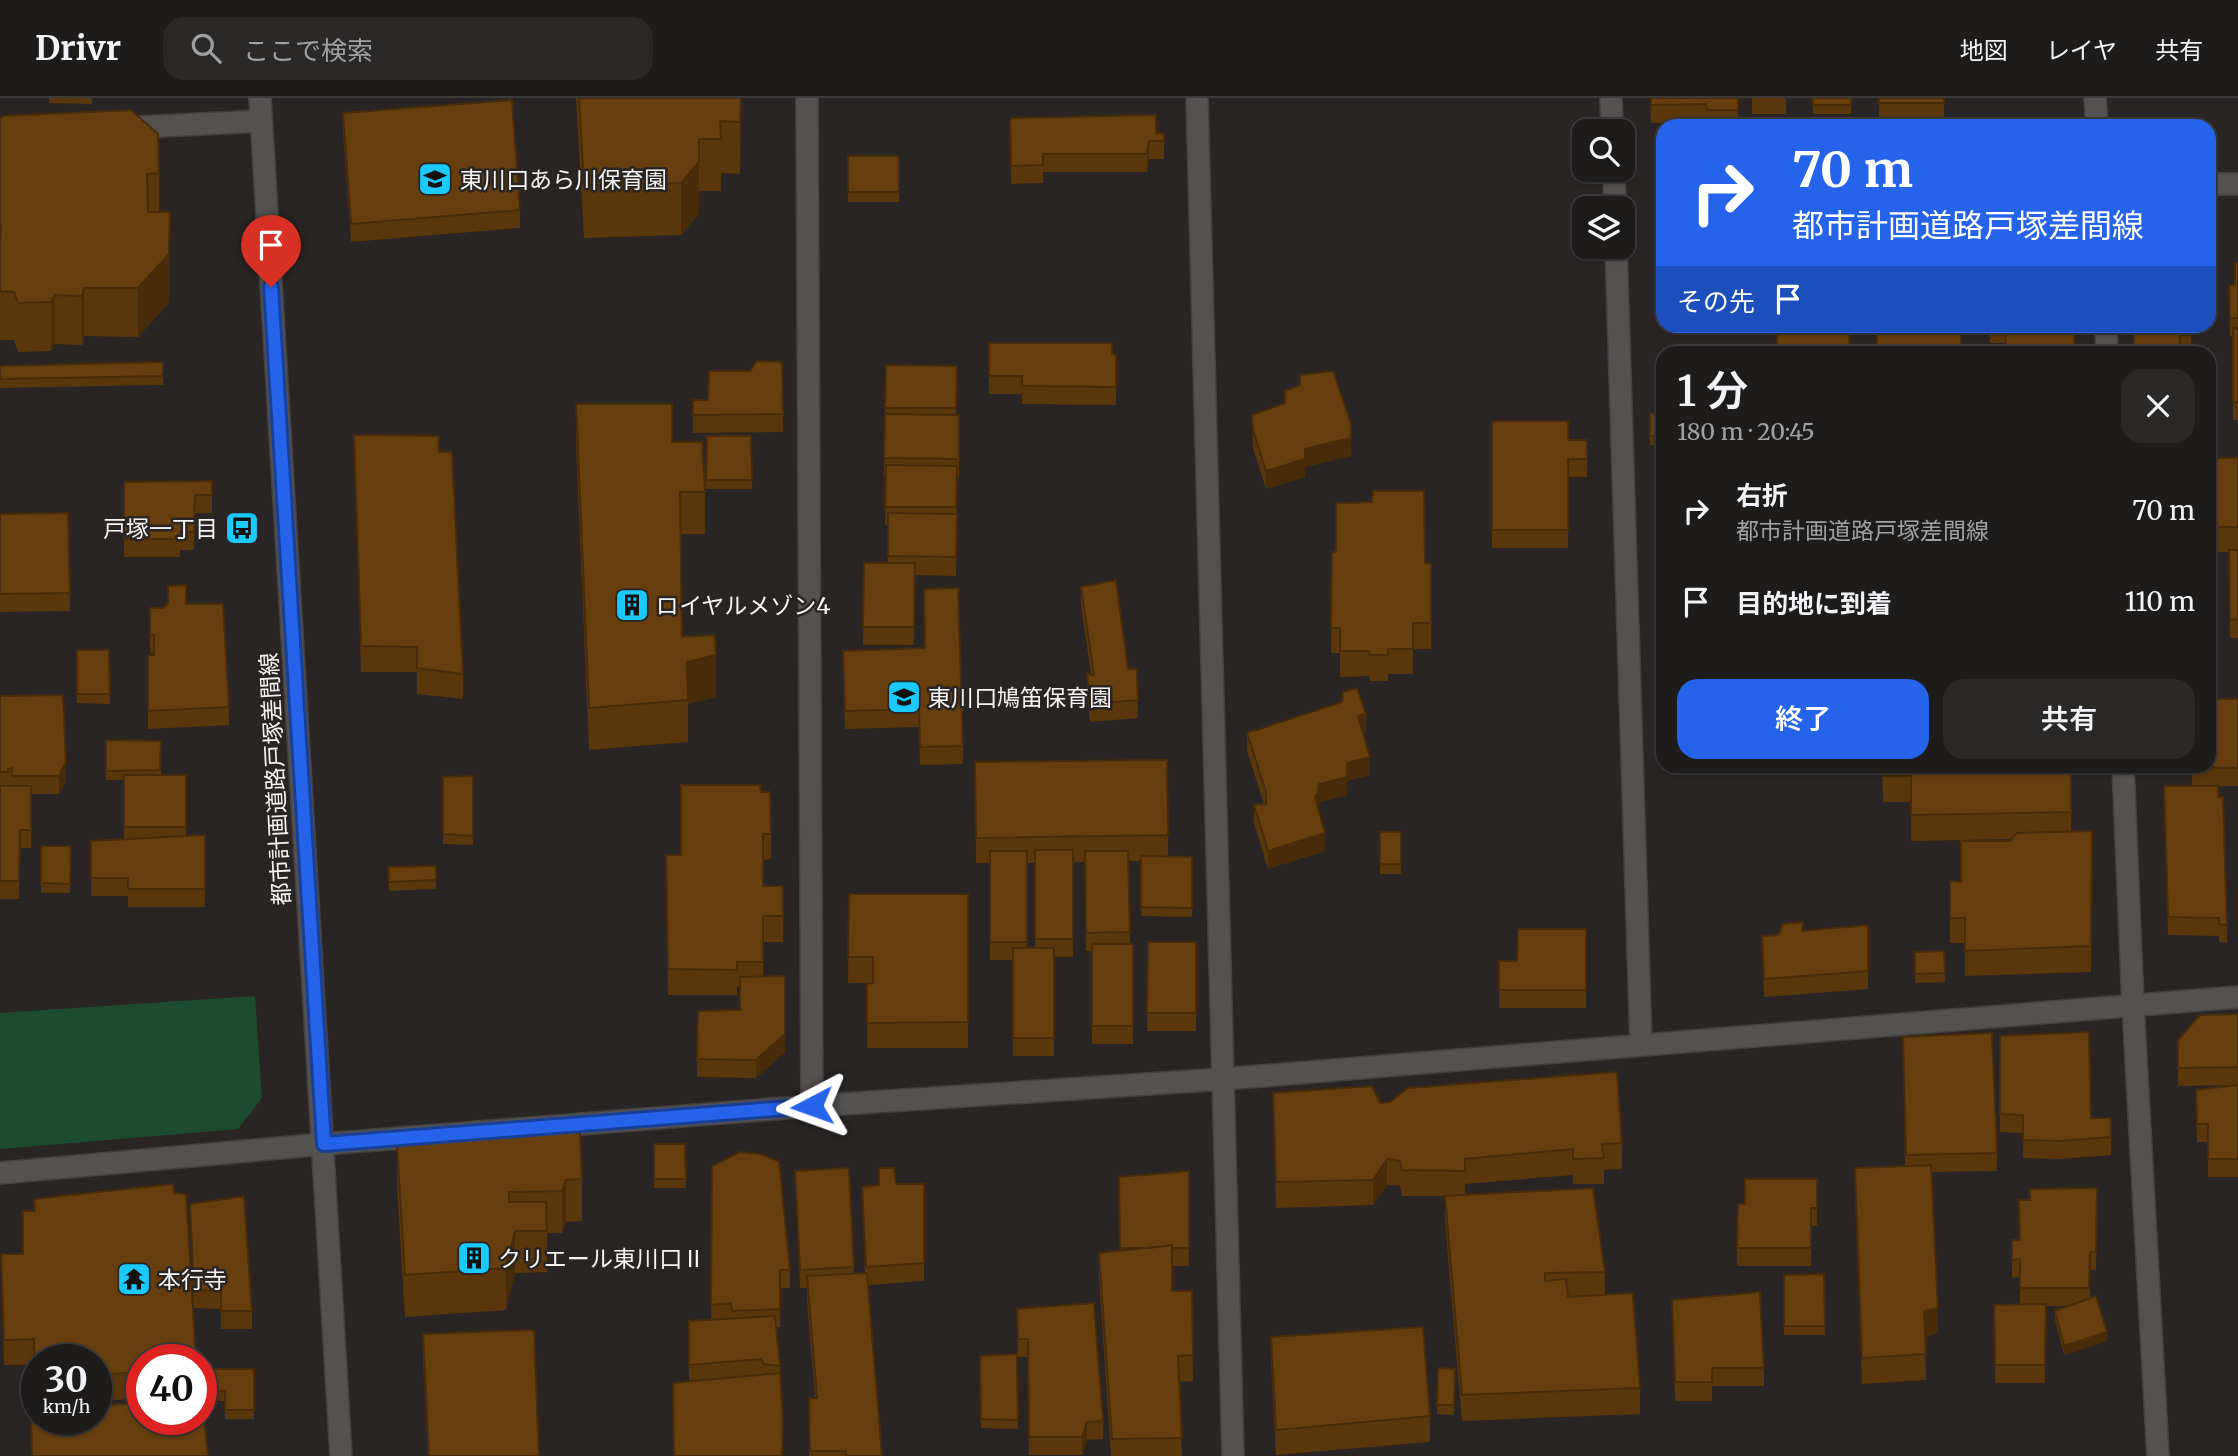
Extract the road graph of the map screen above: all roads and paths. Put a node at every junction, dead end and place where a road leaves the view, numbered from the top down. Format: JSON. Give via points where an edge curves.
{"nodes":[{"id":1,"x":260,"y":98,"type":"edge"},
{"id":2,"x":807,"y":98,"type":"edge"},
{"id":3,"x":1197,"y":98,"type":"edge"},
{"id":4,"x":1611,"y":98,"type":"edge"},
{"id":5,"x":2095,"y":98,"type":"edge"},
{"id":6,"x":1612,"y":119,"type":"edge"},
{"id":7,"x":2096,"y":119,"type":"edge"},
{"id":8,"x":261,"y":121,"type":"junction"},
{"id":9,"x":96,"y":130,"type":"edge"},
{"id":10,"x":2216,"y":184,"type":"edge"},
{"id":11,"x":2238,"y":184,"type":"edge"},
{"id":12,"x":1616,"y":259,"type":"edge"},
{"id":13,"x":2123,"y":773,"type":"edge"},
{"id":14,"x":2238,"y":997,"type":"edge"},
{"id":15,"x":2133,"y":1005,"type":"junction"},
{"id":16,"x":1641,"y":1045,"type":"junction"},
{"id":17,"x":1224,"y":1079,"type":"junction"},
{"id":18,"x":812,"y":1106,"type":"junction"},
{"id":19,"x":324,"y":1144,"type":"junction"},
{"id":20,"x":0,"y":1173,"type":"edge"},
{"id":21,"x":341,"y":1456,"type":"edge"},
{"id":22,"x":1233,"y":1456,"type":"edge"},
{"id":23,"x":2158,"y":1456,"type":"edge"}],
"edges":[{"from":1,"to":8,"type":"street","name":"都市計画道路戸塚差間線"},
{"from":2,"to":18,"type":"street"},
{"from":3,"to":17,"type":"street"},
{"from":4,"to":6,"type":"street"},
{"from":5,"to":7,"type":"street"},
{"from":8,"to":9,"type":"street"},
{"from":8,"to":19,"type":"street","name":"都市計画道路戸塚差間線"},
{"from":10,"to":11,"type":"street"},
{"from":12,"to":16,"type":"street"},
{"from":13,"to":15,"type":"street"},
{"from":14,"to":15,"type":"street"},
{"from":15,"to":16,"type":"street"},
{"from":15,"to":23,"type":"street"},
{"from":16,"to":17,"type":"street"},
{"from":17,"to":18,"type":"street"},
{"from":17,"to":22,"type":"street"},
{"from":18,"to":19,"type":"street"},
{"from":19,"to":20,"type":"street"},
{"from":19,"to":21,"type":"street","name":"都市計画道路戸塚差間線"}]}
